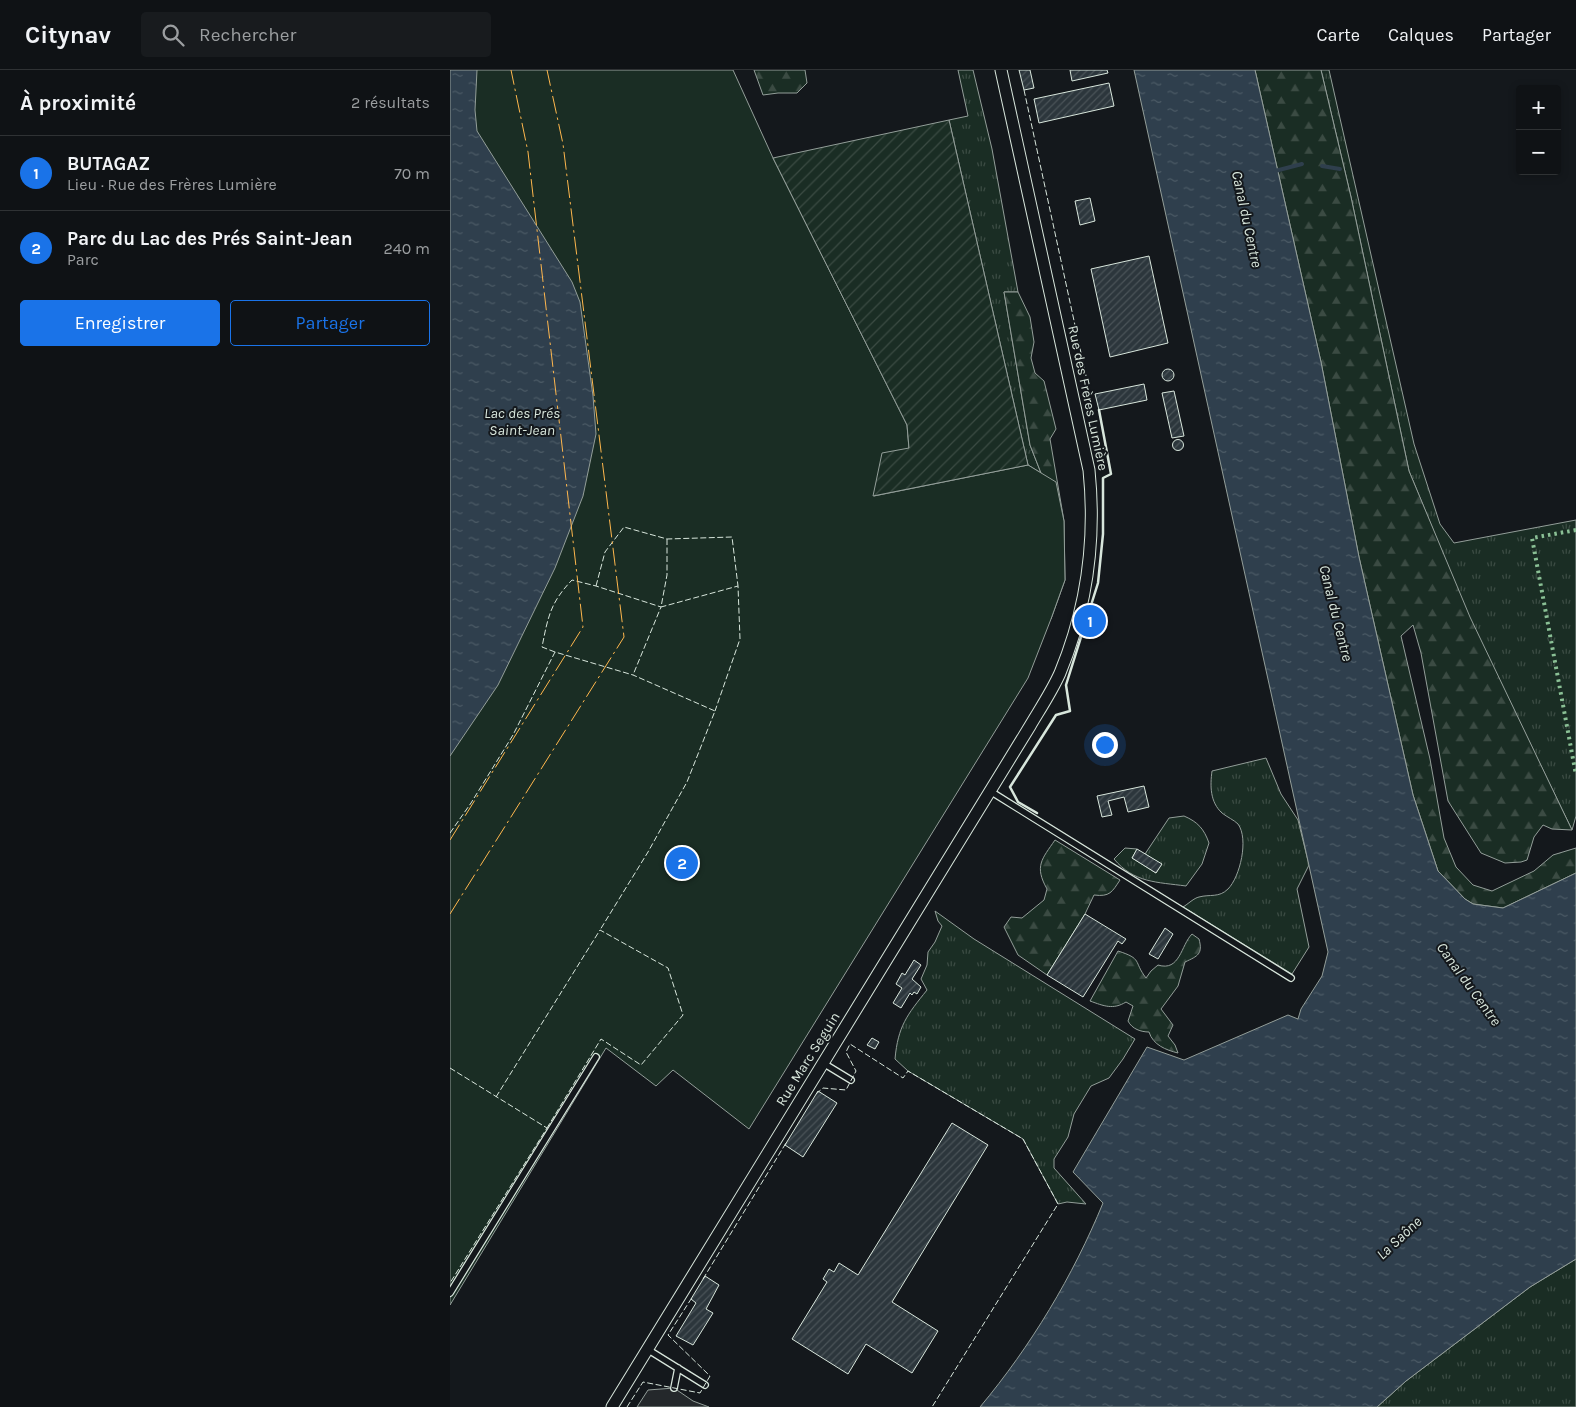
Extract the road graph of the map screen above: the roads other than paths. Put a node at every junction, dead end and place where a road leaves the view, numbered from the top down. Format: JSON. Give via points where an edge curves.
{"nodes":[{"id":1,"x":1001,"y":70,"type":"edge"},
{"id":2,"x":1030,"y":726,"type":"joint"},
{"id":3,"x":990,"y":791,"type":"junction"},
{"id":4,"x":1291,"y":978,"type":"dead end"},
{"id":5,"x":596,"y":1057,"type":"dead end"},
{"id":6,"x":823,"y":1063,"type":"junction"},
{"id":7,"x":851,"y":1080,"type":"dead end"},
{"id":8,"x":450,"y":1294,"type":"edge"},
{"id":9,"x":647,"y":1350,"type":"junction"},
{"id":10,"x":678,"y":1368,"type":"junction"},
{"id":11,"x":705,"y":1385,"type":"dead end"},
{"id":12,"x":674,"y":1388,"type":"dead end"},
{"id":13,"x":612,"y":1407,"type":"edge"}],
"edges":[{"from":1,"to":2,"type":"street","name":"Rue des Frères Lumière","via":[[1086,447],[1092,491],[1090,558],[1079,615],[1059,674]]},
{"from":2,"to":3,"type":"street","name":"Rue Marc Seguin"},
{"from":3,"to":4,"type":"lane"},
{"from":3,"to":6,"type":"street","name":"Rue Marc Seguin"},
{"from":5,"to":8,"type":"lane"},
{"from":6,"to":7,"type":"lane"},
{"from":6,"to":9,"type":"street","name":"Rue Marc Seguin"},
{"from":9,"to":10,"type":"lane"},
{"from":9,"to":13,"type":"street","name":"Rue Marc Seguin"},
{"from":10,"to":11,"type":"lane"},
{"from":10,"to":12,"type":"lane"}]}
